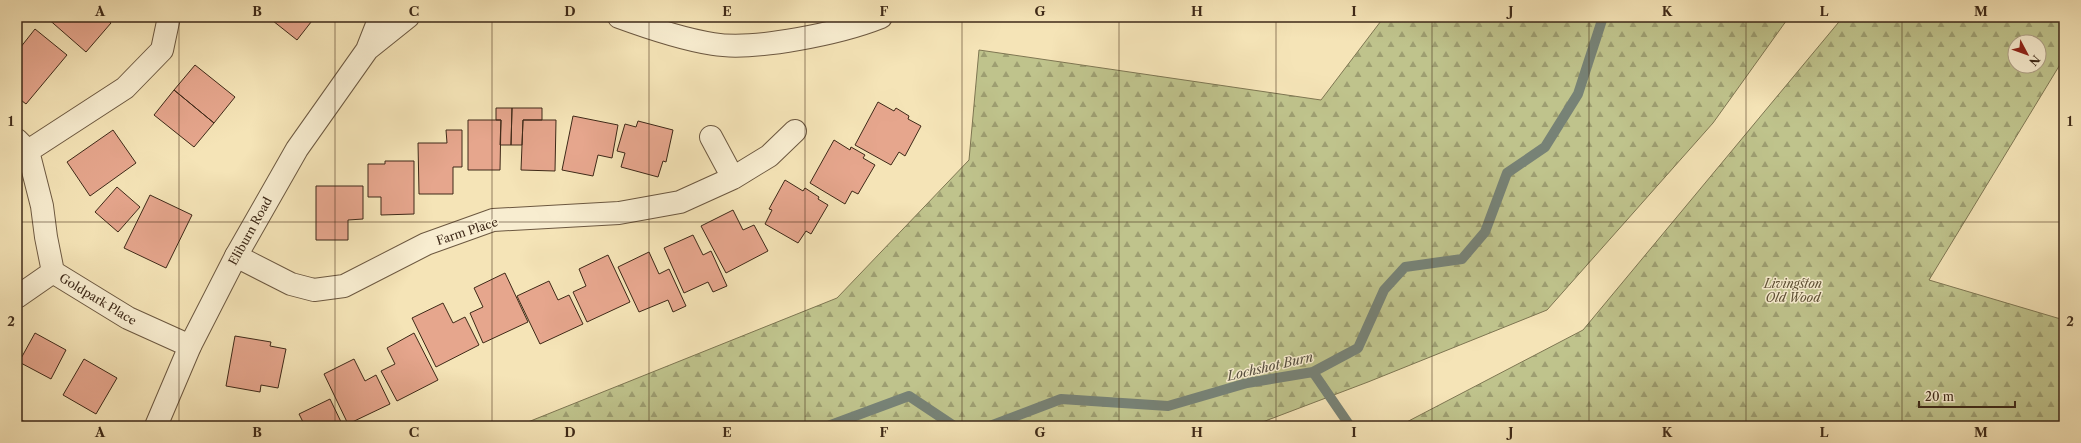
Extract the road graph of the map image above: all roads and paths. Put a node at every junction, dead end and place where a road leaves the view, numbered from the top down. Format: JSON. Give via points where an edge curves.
{"nodes":[{"id":1,"x":169,"y":17,"type":"edge"},
{"id":2,"x":380,"y":17,"type":"edge"},
{"id":3,"x":408,"y":17,"type":"edge"},
{"id":4,"x":619,"y":17,"type":"edge"},
{"id":5,"x":881,"y":17,"type":"edge"},
{"id":6,"x":367,"y":50,"type":"junction"},
{"id":7,"x":795,"y":132,"type":"dead end"},
{"id":8,"x":711,"y":137,"type":"dead end"},
{"id":9,"x":23,"y":146,"type":"edge"},
{"id":10,"x":733,"y":178,"type":"junction"},
{"id":11,"x":236,"y":256,"type":"junction"},
{"id":12,"x":53,"y":272,"type":"junction"},
{"id":13,"x":17,"y":297,"type":"edge"},
{"id":14,"x":190,"y":346,"type":"junction"},
{"id":15,"x":156,"y":426,"type":"edge"}],
"edges":[{"from":1,"to":9,"type":"street","name":"Goldpark Place","via":[[162,50],[125,88]]},
{"from":2,"to":6,"type":"street","name":"Eliburn Road"},
{"from":3,"to":6,"type":"street","name":"Eliburn Road"},
{"from":4,"to":5,"type":"street","via":[[674,35],[714,44],[760,44],[830,32]]},
{"from":6,"to":11,"type":"street","name":"Eliburn Road","via":[[297,149]]},
{"from":7,"to":10,"type":"street","name":"Farm Place","via":[[769,156]]},
{"from":8,"to":10,"type":"street"},
{"from":9,"to":12,"type":"street","name":"Goldpark Place","via":[[42,206]]},
{"from":10,"to":11,"type":"street","name":"Farm Place","via":[[680,202],[619,213],[493,220],[426,244],[344,286],[314,290],[291,284]]},
{"from":11,"to":14,"type":"street","name":"Eliburn Road"},
{"from":12,"to":13,"type":"street"},
{"from":12,"to":14,"type":"street","name":"Goldpark Place","via":[[128,318]]},
{"from":14,"to":15,"type":"street","name":"Eliburn Road"}]}
